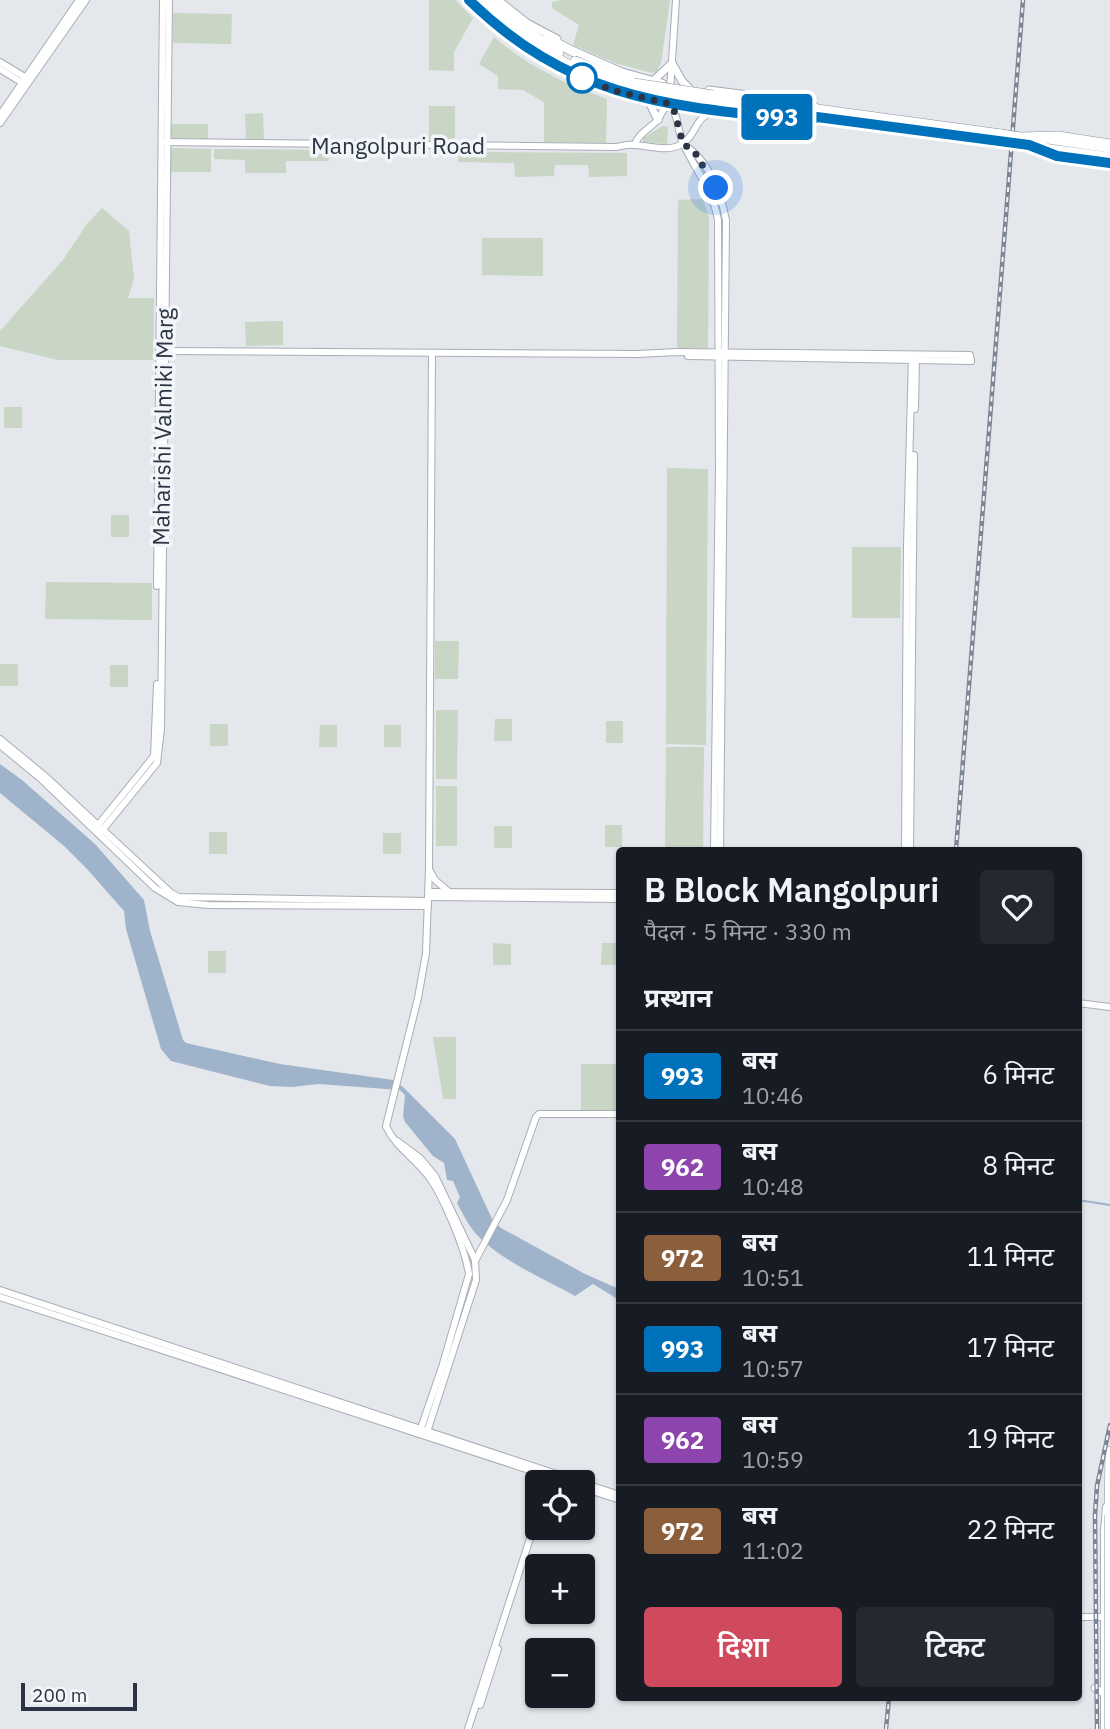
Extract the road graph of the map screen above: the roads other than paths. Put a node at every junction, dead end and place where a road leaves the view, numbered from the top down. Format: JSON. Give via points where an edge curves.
{"nodes":[{"id":1,"x":79,"y":0,"type":"edge"},
{"id":2,"x":86,"y":0,"type":"edge"},
{"id":3,"x":163,"y":0,"type":"edge"},
{"id":4,"x":169,"y":0,"type":"edge"},
{"id":5,"x":470,"y":0,"type":"edge"},
{"id":6,"x":477,"y":0,"type":"edge"},
{"id":7,"x":488,"y":0,"type":"edge"},
{"id":8,"x":498,"y":0,"type":"edge"},
{"id":9,"x":676,"y":0,"type":"edge"},
{"id":10,"x":503,"y":19,"type":"junction"},
{"id":11,"x":166,"y":32,"type":"junction"},
{"id":12,"x":529,"y":37,"type":"junction"},
{"id":13,"x":514,"y":38,"type":"junction"},
{"id":14,"x":574,"y":52,"type":"junction"},
{"id":15,"x":0,"y":62,"type":"edge"},
{"id":16,"x":672,"y":63,"type":"junction"},
{"id":17,"x":0,"y":69,"type":"edge"},
{"id":18,"x":653,"y":81,"type":"junction"},
{"id":19,"x":26,"y":82,"type":"junction"},
{"id":20,"x":670,"y":85,"type":"junction"},
{"id":21,"x":689,"y":88,"type":"junction"},
{"id":22,"x":712,"y":90,"type":"junction"},
{"id":23,"x":648,"y":100,"type":"junction"},
{"id":24,"x":670,"y":104,"type":"junction"},
{"id":25,"x":715,"y":106,"type":"junction"},
{"id":26,"x":800,"y":110,"type":"junction"},
{"id":27,"x":819,"y":113,"type":"junction"},
{"id":28,"x":0,"y":115,"type":"edge"},
{"id":29,"x":657,"y":120,"type":"junction"},
{"id":30,"x":0,"y":123,"type":"edge"},
{"id":31,"x":1025,"y":141,"type":"junction"},
{"id":32,"x":164,"y":142,"type":"junction"},
{"id":33,"x":635,"y":144,"type":"junction"},
{"id":34,"x":683,"y":144,"type":"junction"},
{"id":35,"x":1110,"y":144,"type":"edge"},
{"id":36,"x":1110,"y":149,"type":"edge"},
{"id":37,"x":1110,"y":156,"type":"edge"},
{"id":38,"x":1110,"y":163,"type":"edge"},
{"id":39,"x":162,"y":351,"type":"junction"},
{"id":40,"x":432,"y":353,"type":"junction"},
{"id":41,"x":722,"y":355,"type":"junction"},
{"id":42,"x":914,"y":358,"type":"junction"},
{"id":43,"x":0,"y":739,"type":"edge"},
{"id":44,"x":0,"y":746,"type":"edge"},
{"id":45,"x":99,"y":829,"type":"junction"},
{"id":46,"x":714,"y":847,"type":"edge"},
{"id":47,"x":720,"y":847,"type":"edge"},
{"id":48,"x":905,"y":847,"type":"edge"},
{"id":49,"x":910,"y":847,"type":"edge"},
{"id":50,"x":429,"y":869,"type":"junction"},
{"id":51,"x":450,"y":892,"type":"junction"},
{"id":52,"x":616,"y":893,"type":"edge"},
{"id":53,"x":428,"y":899,"type":"junction"},
{"id":54,"x":616,"y":899,"type":"edge"},
{"id":55,"x":1082,"y":1004,"type":"edge"},
{"id":56,"x":1110,"y":1007,"type":"edge"},
{"id":57,"x":616,"y":1114,"type":"edge"},
{"id":58,"x":392,"y":1138,"type":"junction"},
{"id":59,"x":475,"y":1260,"type":"junction"},
{"id":60,"x":468,"y":1266,"type":"junction"},
{"id":61,"x":0,"y":1290,"type":"edge"},
{"id":62,"x":0,"y":1297,"type":"edge"},
{"id":63,"x":423,"y":1432,"type":"junction"},
{"id":64,"x":1110,"y":1451,"type":"edge"},
{"id":65,"x":530,"y":1470,"type":"edge"},
{"id":66,"x":595,"y":1488,"type":"edge"},
{"id":67,"x":616,"y":1496,"type":"edge"},
{"id":68,"x":1109,"y":1497,"type":"edge"},
{"id":69,"x":1109,"y":1516,"type":"edge"},
{"id":70,"x":530,"y":1540,"type":"edge"},
{"id":71,"x":534,"y":1540,"type":"edge"},
{"id":72,"x":1104,"y":1616,"type":"junction"},
{"id":73,"x":1082,"y":1617,"type":"edge"},
{"id":74,"x":1107,"y":1692,"type":"edge"},
{"id":75,"x":470,"y":1729,"type":"edge"},
{"id":76,"x":1107,"y":1729,"type":"edge"}],
"edges":[{"from":1,"to":19,"type":"street"},
{"from":2,"to":19,"type":"street"},
{"from":3,"to":11,"type":"street","name":"Maharishi Valmiki Marg"},
{"from":4,"to":11,"type":"street","name":"Maharishi Valmiki Marg"},
{"from":5,"to":13,"type":"main road"},
{"from":6,"to":10,"type":"highway"},
{"from":7,"to":10,"type":"highway"},
{"from":8,"to":14,"type":"main road"},
{"from":9,"to":16,"type":"street"},
{"from":10,"to":12,"type":"highway"},
{"from":11,"to":32,"type":"street","name":"Maharishi Valmiki Marg"},
{"from":12,"to":13,"type":"highway"},
{"from":12,"to":14,"type":"highway"},
{"from":12,"to":25,"type":"highway","bridge":true,"via":[[588,74],[614,84]]},
{"from":12,"to":26,"type":"highway","bridge":true,"via":[[591,69],[634,83]]},
{"from":13,"to":23,"type":"main road","via":[[584,80]]},
{"from":14,"to":18,"type":"main road"},
{"from":15,"to":19,"type":"street"},
{"from":16,"to":18,"type":"main road"},
{"from":16,"to":20,"type":"street"},
{"from":16,"to":21,"type":"main road"},
{"from":17,"to":19,"type":"street"},
{"from":18,"to":20,"type":"main road"},
{"from":19,"to":28,"type":"street"},
{"from":19,"to":30,"type":"street"},
{"from":20,"to":21,"type":"main road"},
{"from":20,"to":24,"type":"street"},
{"from":21,"to":22,"type":"main road"},
{"from":22,"to":25,"type":"main road","via":[[704,102]]},
{"from":22,"to":27,"type":"main road","via":[[809,103]]},
{"from":23,"to":24,"type":"main road"},
{"from":23,"to":29,"type":"main road"},
{"from":24,"to":25,"type":"main road"},
{"from":24,"to":29,"type":"street"},
{"from":24,"to":34,"type":"street"},
{"from":25,"to":26,"type":"highway"},
{"from":25,"to":27,"type":"main road","via":[[809,121]]},
{"from":25,"to":34,"type":"street"},
{"from":26,"to":27,"type":"highway"},
{"from":27,"to":31,"type":"highway","bridge":true},
{"from":29,"to":33,"type":"street"},
{"from":31,"to":35,"type":"highway","via":[[1058,136]]},
{"from":31,"to":36,"type":"main road"},
{"from":31,"to":37,"type":"main road"},
{"from":31,"to":38,"type":"highway","via":[[1057,156]]},
{"from":32,"to":33,"type":"street","name":"Mangolpuri Road"},
{"from":32,"to":39,"type":"street","name":"Maharishi Valmiki Marg"},
{"from":33,"to":34,"type":"street","name":"Mangolpuri Road"},
{"from":34,"to":41,"type":"street","via":[[710,191],[718,220]]},
{"from":39,"to":40,"type":"street"},
{"from":39,"to":45,"type":"street","name":"Maharishi Valmiki Marg","via":[[155,756]]},
{"from":40,"to":41,"type":"street"},
{"from":40,"to":50,"type":"street"},
{"from":41,"to":42,"type":"street"},
{"from":41,"to":46,"type":"street"},
{"from":41,"to":47,"type":"street"},
{"from":42,"to":42,"type":"street","via":[[970,355],[972,360]]},
{"from":42,"to":48,"type":"street","via":[[907,546]]},
{"from":42,"to":49,"type":"street"},
{"from":43,"to":45,"type":"street"},
{"from":44,"to":45,"type":"street"},
{"from":45,"to":53,"type":"street","via":[[155,888],[178,902]]},
{"from":50,"to":51,"type":"street"},
{"from":50,"to":53,"type":"street"},
{"from":51,"to":52,"type":"street"},
{"from":51,"to":53,"type":"street"},
{"from":53,"to":54,"type":"street"},
{"from":53,"to":58,"type":"street","via":[[426,954],[386,1126]]},
{"from":55,"to":56,"type":"street"},
{"from":57,"to":59,"type":"street","via":[[539,1114],[498,1218]]},
{"from":58,"to":59,"type":"street","via":[[420,1158],[435,1176]]},
{"from":58,"to":60,"type":"street","via":[[437,1190]]},
{"from":59,"to":60,"type":"street"},
{"from":59,"to":63,"type":"street","via":[[476,1280]]},
{"from":60,"to":63,"type":"street","via":[[468,1284]]},
{"from":61,"to":63,"type":"street"},
{"from":62,"to":63,"type":"street"},
{"from":63,"to":65,"type":"street"},
{"from":64,"to":68,"type":"highway"},
{"from":66,"to":67,"type":"street"},
{"from":68,"to":69,"type":"highway"},
{"from":68,"to":72,"type":"street","via":[[1104,1516]]},
{"from":69,"to":76,"type":"highway","bridge":true},
{"from":70,"to":75,"type":"street"},
{"from":71,"to":75,"type":"street"},
{"from":72,"to":73,"type":"street"},
{"from":72,"to":74,"type":"street"},
{"from":74,"to":76,"type":"street"}]}
